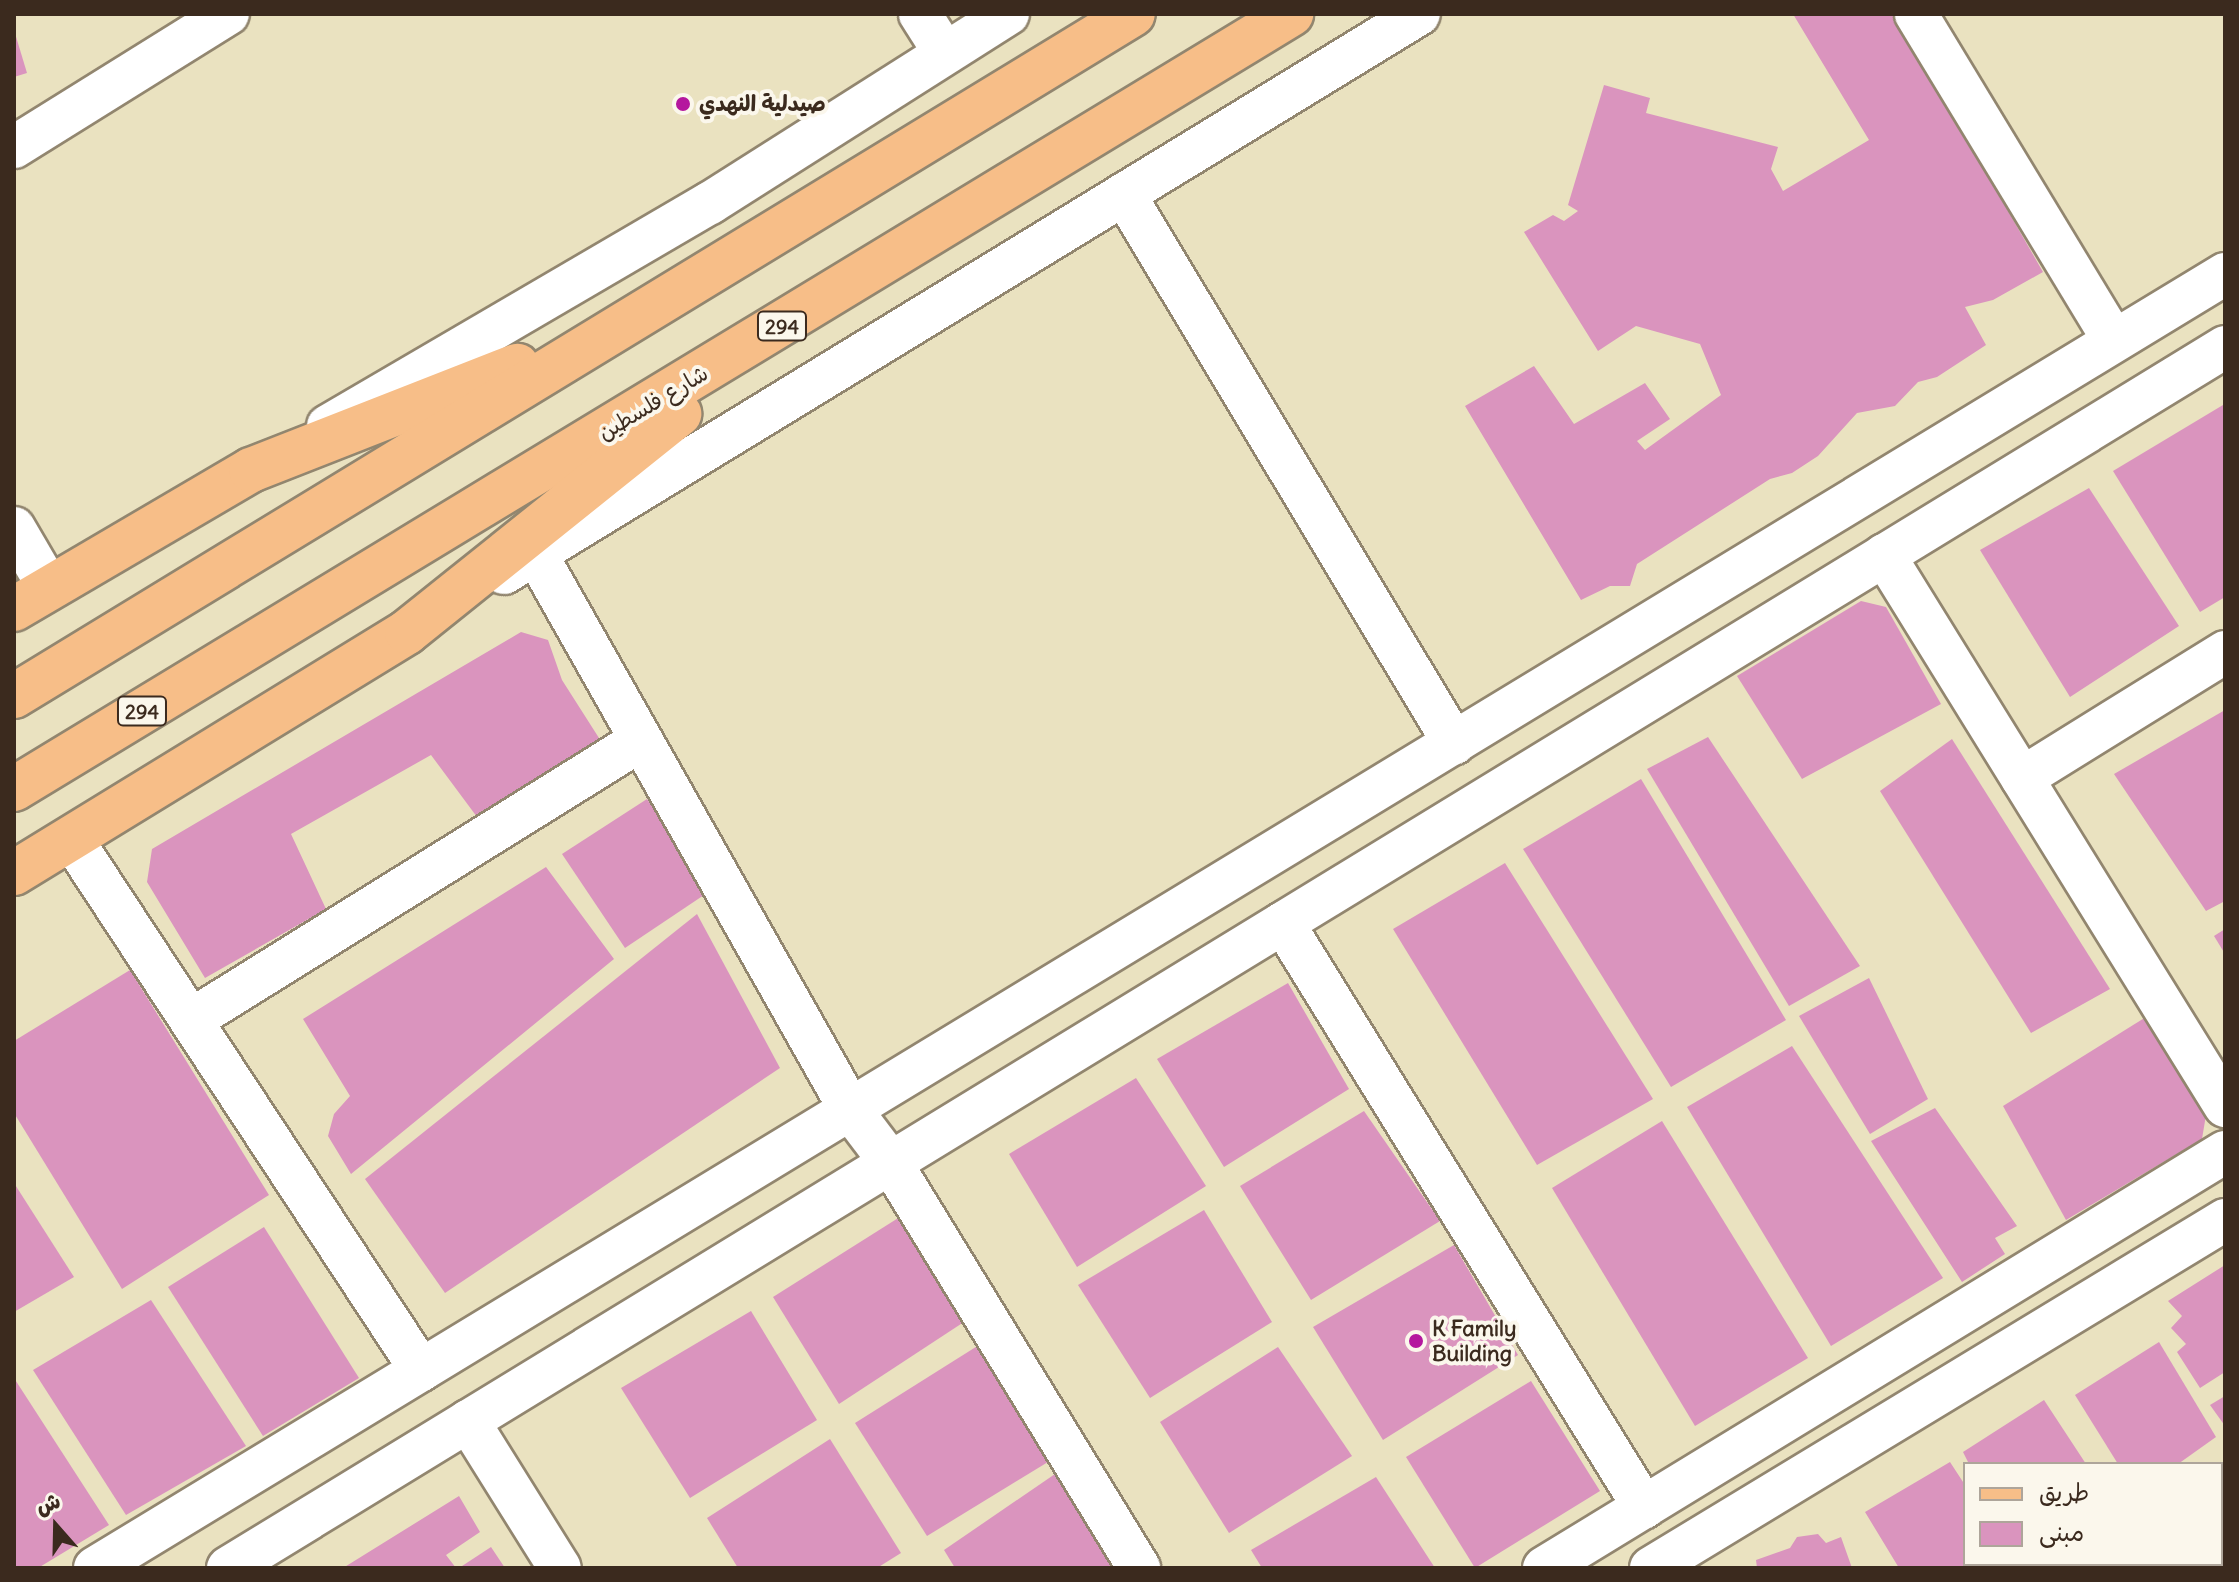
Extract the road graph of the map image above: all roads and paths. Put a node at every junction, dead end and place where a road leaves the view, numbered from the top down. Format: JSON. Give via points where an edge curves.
{"nodes":[{"id":1,"x":228,"y":14,"type":"edge"},
{"id":2,"x":920,"y":14,"type":"edge"},
{"id":3,"x":1008,"y":14,"type":"edge"},
{"id":4,"x":1133,"y":14,"type":"edge"},
{"id":5,"x":1291,"y":14,"type":"edge"},
{"id":6,"x":1419,"y":14,"type":"edge"},
{"id":7,"x":1916,"y":14,"type":"edge"},
{"id":8,"x":944,"y":52,"type":"junction"},
{"id":9,"x":14,"y":147,"type":"edge"},
{"id":10,"x":1124,"y":194,"type":"junction"},
{"id":11,"x":2225,"y":274,"type":"edge"},
{"id":12,"x":805,"y":312,"type":"junction"},
{"id":13,"x":631,"y":321,"type":"junction"},
{"id":14,"x":2114,"y":341,"type":"junction"},
{"id":15,"x":2225,"y":347,"type":"edge"},
{"id":16,"x":251,"y":470,"type":"junction"},
{"id":17,"x":14,"y":528,"type":"edge"},
{"id":18,"x":536,"y":554,"type":"junction"},
{"id":19,"x":1884,"y":555,"type":"junction"},
{"id":20,"x":32,"y":598,"type":"edge"},
{"id":21,"x":407,"y":632,"type":"junction"},
{"id":22,"x":2225,"y":652,"type":"edge"},
{"id":23,"x":14,"y":696,"type":"edge"},
{"id":24,"x":641,"y":740,"type":"junction"},
{"id":25,"x":1454,"y":743,"type":"junction"},
{"id":26,"x":2022,"y":778,"type":"junction"},
{"id":27,"x":14,"y":789,"type":"edge"},
{"id":28,"x":71,"y":838,"type":"junction"},
{"id":29,"x":14,"y":873,"type":"edge"},
{"id":30,"x":1283,"y":923,"type":"junction"},
{"id":31,"x":191,"y":1020,"type":"junction"},
{"id":32,"x":2225,"y":1106,"type":"edge"},
{"id":33,"x":850,"y":1109,"type":"junction"},
{"id":34,"x":2225,"y":1152,"type":"edge"},
{"id":35,"x":891,"y":1163,"type":"junction"},
{"id":36,"x":2225,"y":1220,"type":"edge"},
{"id":37,"x":421,"y":1370,"type":"junction"},
{"id":38,"x":468,"y":1421,"type":"junction"},
{"id":39,"x":1644,"y":1507,"type":"junction"},
{"id":40,"x":95,"y":1568,"type":"edge"},
{"id":41,"x":228,"y":1568,"type":"edge"},
{"id":42,"x":560,"y":1568,"type":"edge"},
{"id":43,"x":1139,"y":1568,"type":"edge"},
{"id":44,"x":1544,"y":1568,"type":"edge"},
{"id":45,"x":1651,"y":1568,"type":"edge"}],
"edges":[{"from":1,"to":9,"type":"street"},
{"from":2,"to":8,"type":"street"},
{"from":3,"to":8,"type":"street"},
{"from":4,"to":13,"type":"main road"},
{"from":5,"to":12,"type":"main road","name":"شارع فلسطين","number":"294"},
{"from":6,"to":10,"type":"street"},
{"from":7,"to":14,"type":"street"},
{"from":8,"to":16,"type":"street","via":[[710,203]]},
{"from":10,"to":18,"type":"street"},
{"from":10,"to":25,"type":"street"},
{"from":11,"to":14,"type":"street"},
{"from":12,"to":21,"type":"main road"},
{"from":12,"to":27,"type":"main road","name":"شارع فلسطين","number":"294"},
{"from":13,"to":16,"type":"main road"},
{"from":13,"to":23,"type":"main road"},
{"from":14,"to":25,"type":"street"},
{"from":15,"to":19,"type":"street"},
{"from":16,"to":20,"type":"main road"},
{"from":17,"to":20,"type":"street"},
{"from":18,"to":21,"type":"street"},
{"from":18,"to":24,"type":"street"},
{"from":19,"to":26,"type":"street"},
{"from":19,"to":30,"type":"street"},
{"from":21,"to":28,"type":"main road"},
{"from":22,"to":26,"type":"street"},
{"from":24,"to":31,"type":"street"},
{"from":24,"to":33,"type":"street"},
{"from":25,"to":33,"type":"street"},
{"from":26,"to":32,"type":"street"},
{"from":28,"to":29,"type":"main road"},
{"from":28,"to":31,"type":"street"},
{"from":30,"to":35,"type":"street"},
{"from":30,"to":39,"type":"street"},
{"from":31,"to":37,"type":"street"},
{"from":33,"to":35,"type":"street"},
{"from":33,"to":37,"type":"street"},
{"from":34,"to":39,"type":"street"},
{"from":35,"to":38,"type":"street"},
{"from":35,"to":43,"type":"street"},
{"from":36,"to":45,"type":"street"},
{"from":37,"to":40,"type":"street"},
{"from":38,"to":41,"type":"street"},
{"from":38,"to":42,"type":"street"},
{"from":39,"to":44,"type":"street"}]}
